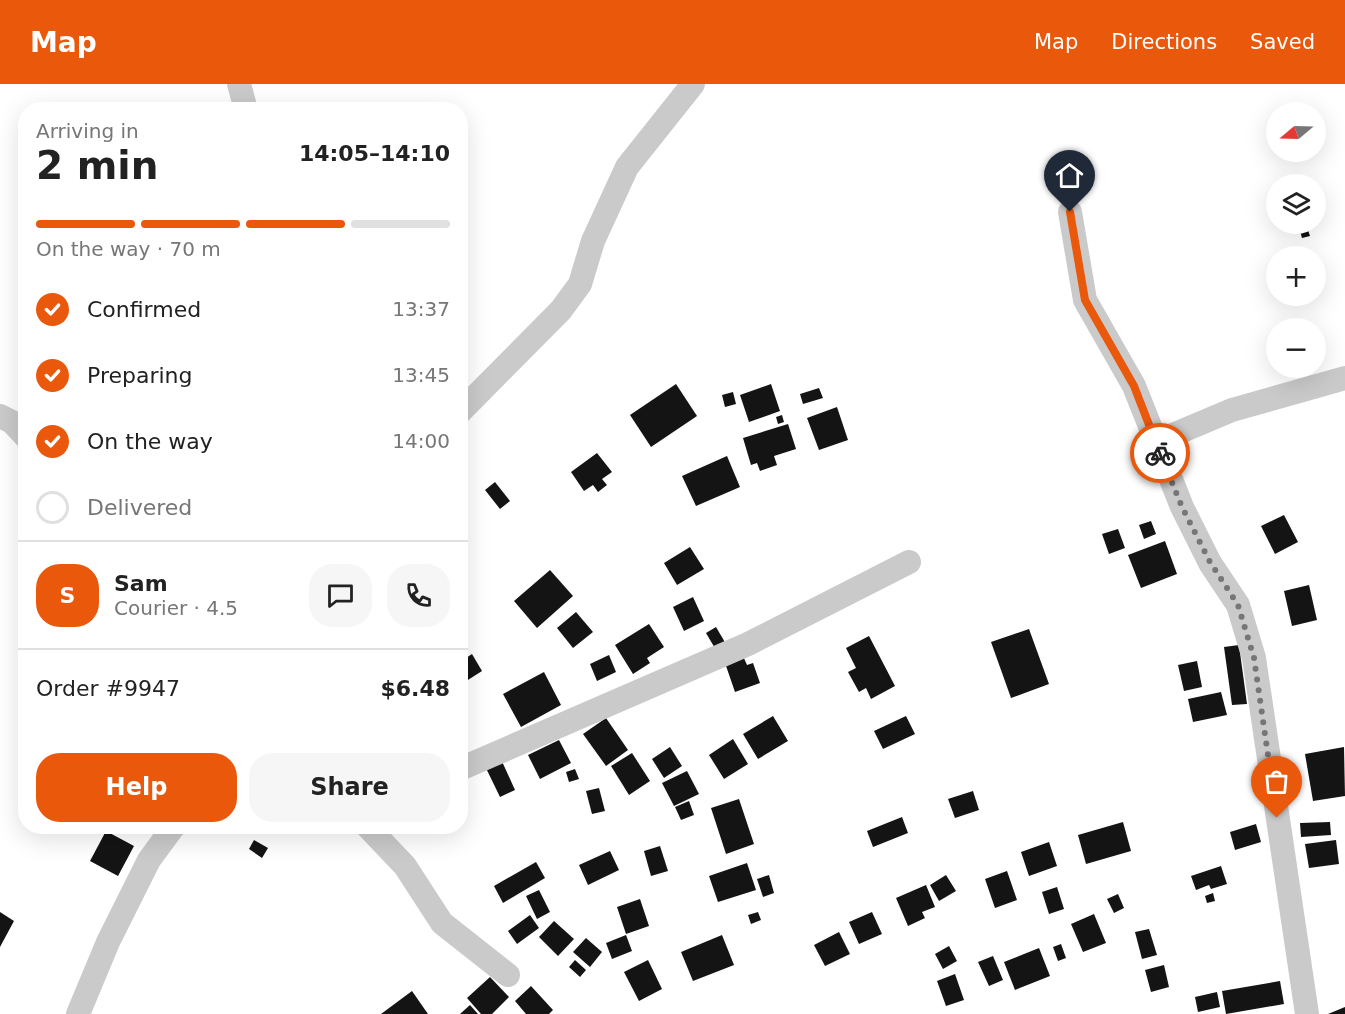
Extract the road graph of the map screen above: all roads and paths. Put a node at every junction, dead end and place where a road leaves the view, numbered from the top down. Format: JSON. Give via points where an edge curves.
{"nodes":[{"id":1,"x":239,"y":84,"type":"edge"},
{"id":2,"x":693,"y":84,"type":"edge"},
{"id":3,"x":244,"y":102,"type":"edge"},
{"id":4,"x":1070,"y":212,"type":"dead end"},
{"id":5,"x":1345,"y":378,"type":"edge"},
{"id":6,"x":468,"y":404,"type":"edge"},
{"id":7,"x":0,"y":416,"type":"edge"},
{"id":8,"x":18,"y":428,"type":"edge"},
{"id":9,"x":1156,"y":442,"type":"junction"},
{"id":10,"x":909,"y":562,"type":"dead end"},
{"id":11,"x":468,"y":766,"type":"edge"},
{"id":12,"x":168,"y":834,"type":"edge"},
{"id":13,"x":375,"y":834,"type":"edge"},
{"id":14,"x":508,"y":975,"type":"dead end"},
{"id":15,"x":78,"y":1014,"type":"edge"},
{"id":16,"x":1307,"y":1014,"type":"edge"}],
"edges":[{"from":1,"to":3,"type":"street"},
{"from":2,"to":6,"type":"street","via":[[627,167],[593,241],[580,284],[561,310]]},
{"from":4,"to":9,"type":"street","via":[[1085,300],[1134,386]]},
{"from":5,"to":9,"type":"street","via":[[1232,410]]},
{"from":7,"to":8,"type":"street"},
{"from":9,"to":16,"type":"street","via":[[1182,507],[1238,605],[1254,658]]},
{"from":10,"to":11,"type":"street","via":[[748,644]]},
{"from":12,"to":15,"type":"street","via":[[149,860]]},
{"from":13,"to":14,"type":"street","via":[[405,866],[442,923]]}]}
